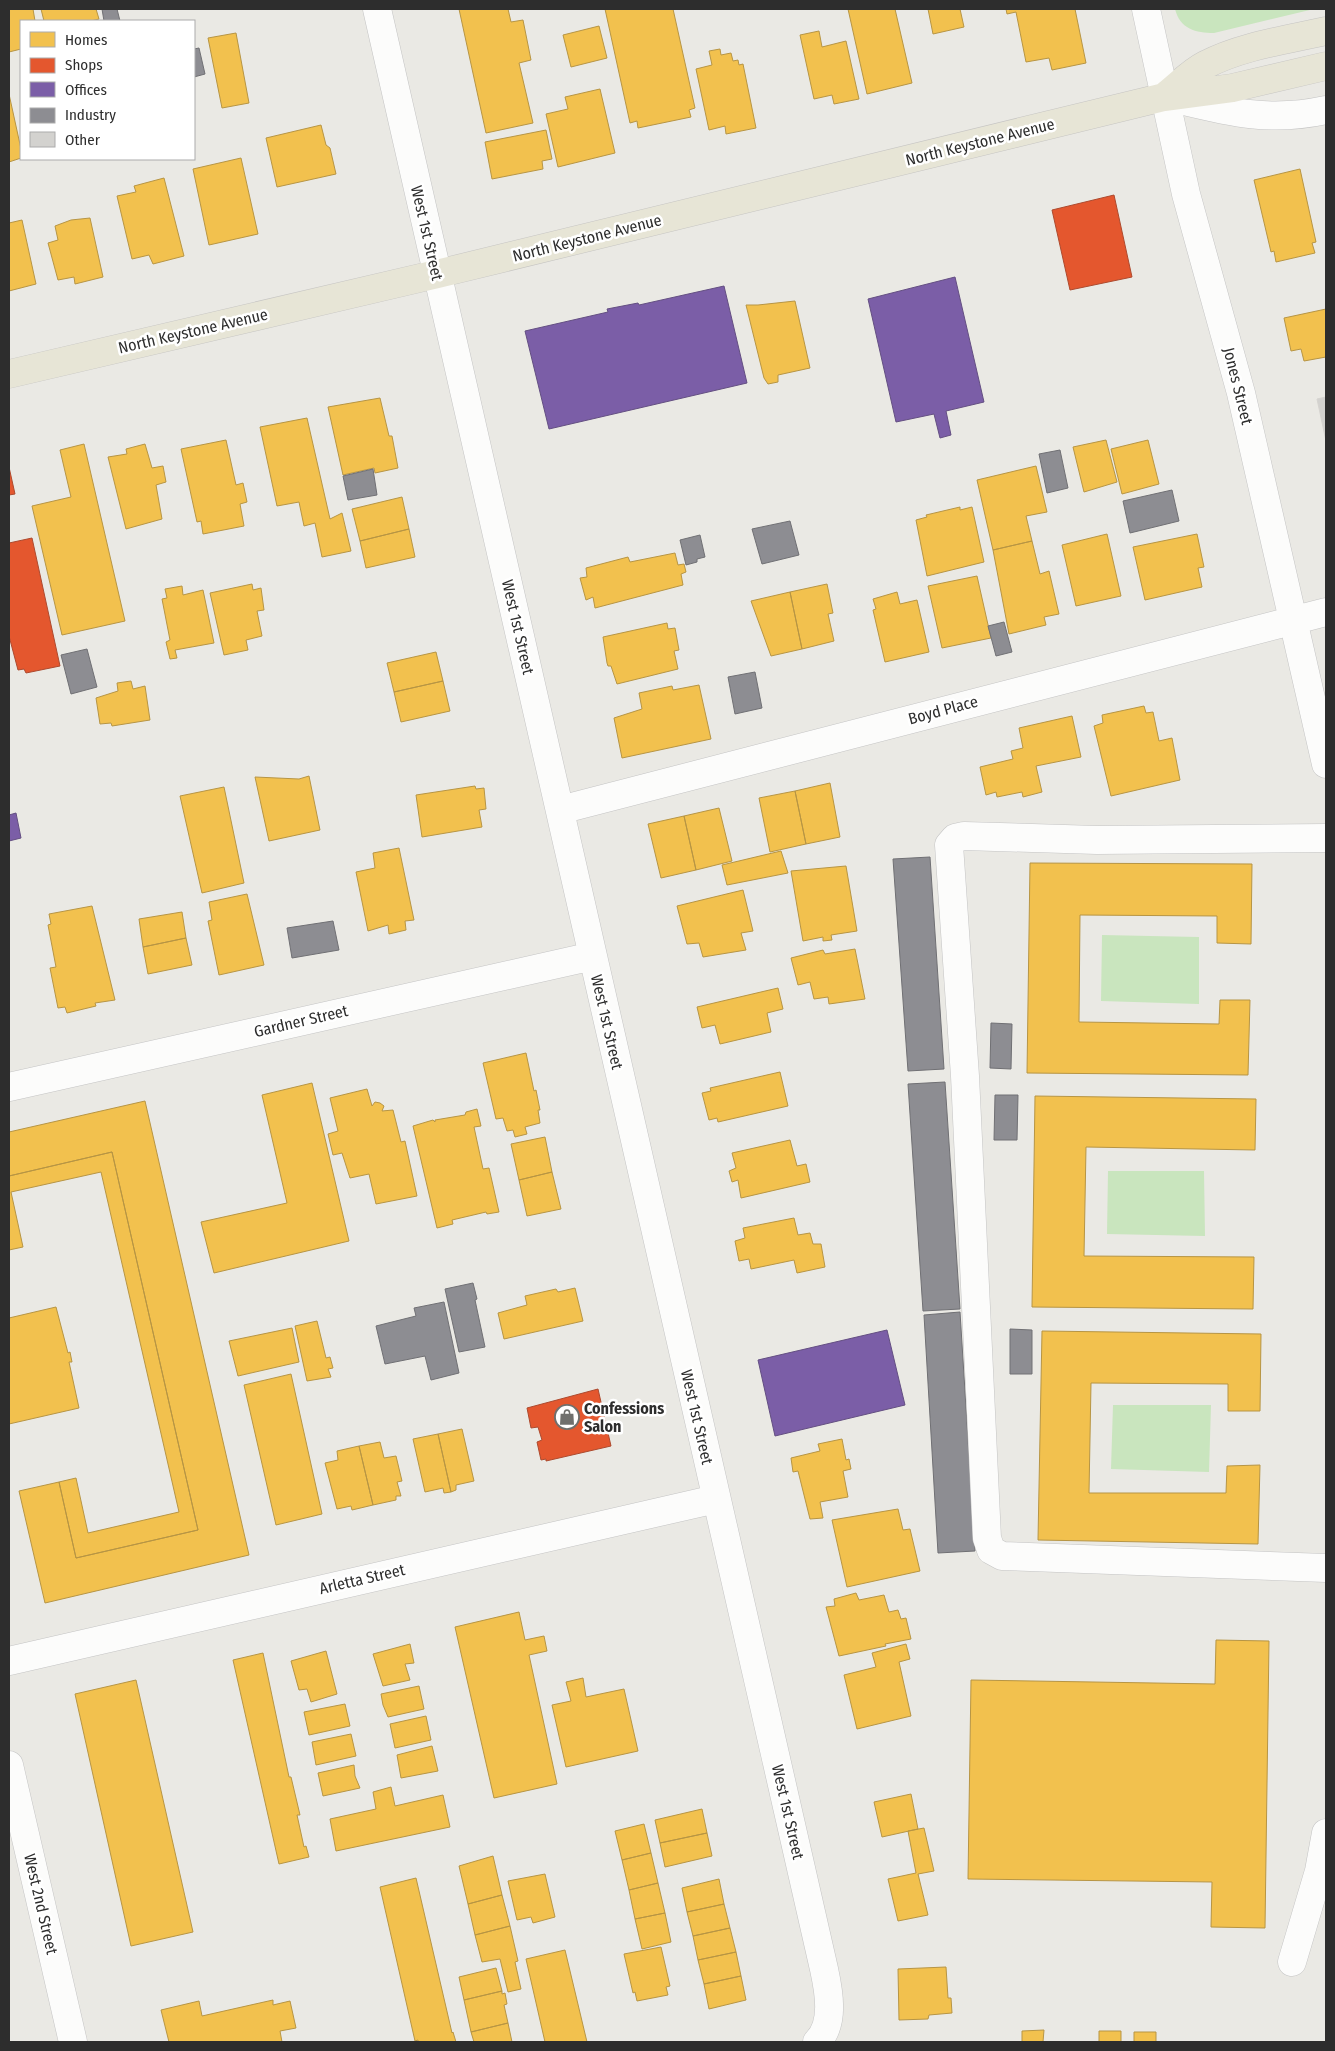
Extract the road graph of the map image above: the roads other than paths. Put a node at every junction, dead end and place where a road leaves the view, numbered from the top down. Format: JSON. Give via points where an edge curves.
{"nodes":[{"id":1,"x":377,"y":9,"type":"edge"},
{"id":2,"x":1146,"y":9,"type":"edge"},
{"id":3,"x":1326,"y":31,"type":"edge"},
{"id":4,"x":1326,"y":66,"type":"edge"},
{"id":5,"x":1164,"y":97,"type":"junction"},
{"id":6,"x":1326,"y":110,"type":"edge"},
{"id":7,"x":437,"y":274,"type":"junction"},
{"id":8,"x":9,"y":374,"type":"edge"},
{"id":9,"x":1326,"y":612,"type":"edge"},
{"id":10,"x":1293,"y":620,"type":"junction"},
{"id":11,"x":1326,"y":764,"type":"edge"},
{"id":12,"x":560,"y":810,"type":"junction"},
{"id":13,"x":1326,"y":838,"type":"edge"},
{"id":14,"x":593,"y":956,"type":"junction"},
{"id":15,"x":9,"y":1087,"type":"edge"},
{"id":16,"x":716,"y":1499,"type":"junction"},
{"id":17,"x":1326,"y":1568,"type":"edge"},
{"id":18,"x":9,"y":1661,"type":"edge"},
{"id":19,"x":9,"y":1765,"type":"edge"},
{"id":20,"x":1326,"y":1833,"type":"edge"},
{"id":21,"x":1292,"y":1962,"type":"dead end"},
{"id":22,"x":820,"y":2039,"type":"edge"},
{"id":23,"x":72,"y":2042,"type":"edge"}],
"edges":[{"from":1,"to":7,"type":"street","name":"West 1st Street"},
{"from":2,"to":5,"type":"street","name":"Jones Street"},
{"from":3,"to":5,"type":"main road","name":"North Keystone Avenue","via":[[1225,56],[1204,66]]},
{"from":4,"to":5,"type":"main road","name":"North Keystone Avenue","via":[[1232,88]]},
{"from":5,"to":6,"type":"street","name":"North Keystone Avenue","via":[[1265,116]]},
{"from":5,"to":7,"type":"main road","name":"North Keystone Avenue"},
{"from":5,"to":10,"type":"street","name":"Jones Street","via":[[1186,194],[1241,392]]},
{"from":7,"to":8,"type":"main road","name":"North Keystone Avenue"},
{"from":7,"to":12,"type":"street","name":"West 1st Street"},
{"from":9,"to":10,"type":"street","name":"Boyd Place"},
{"from":10,"to":11,"type":"street","name":"Jones Street"},
{"from":10,"to":12,"type":"street","name":"Boyd Place"},
{"from":12,"to":14,"type":"street","name":"West 1st Street"},
{"from":13,"to":17,"type":"street","via":[[1120,840],[964,836],[955,838],[949,845],[965,1076],[987,1538],[991,1550],[1002,1556]]},
{"from":14,"to":15,"type":"street","name":"Gardner Street"},
{"from":14,"to":16,"type":"street","name":"West 1st Street"},
{"from":16,"to":18,"type":"street","name":"Arletta Street"},
{"from":16,"to":22,"type":"street","name":"West 1st Street","via":[[829,1994],[828,2016]]},
{"from":19,"to":23,"type":"street","name":"West 2nd Street"},
{"from":20,"to":21,"type":"street","via":[[1319,1871]]}]}
